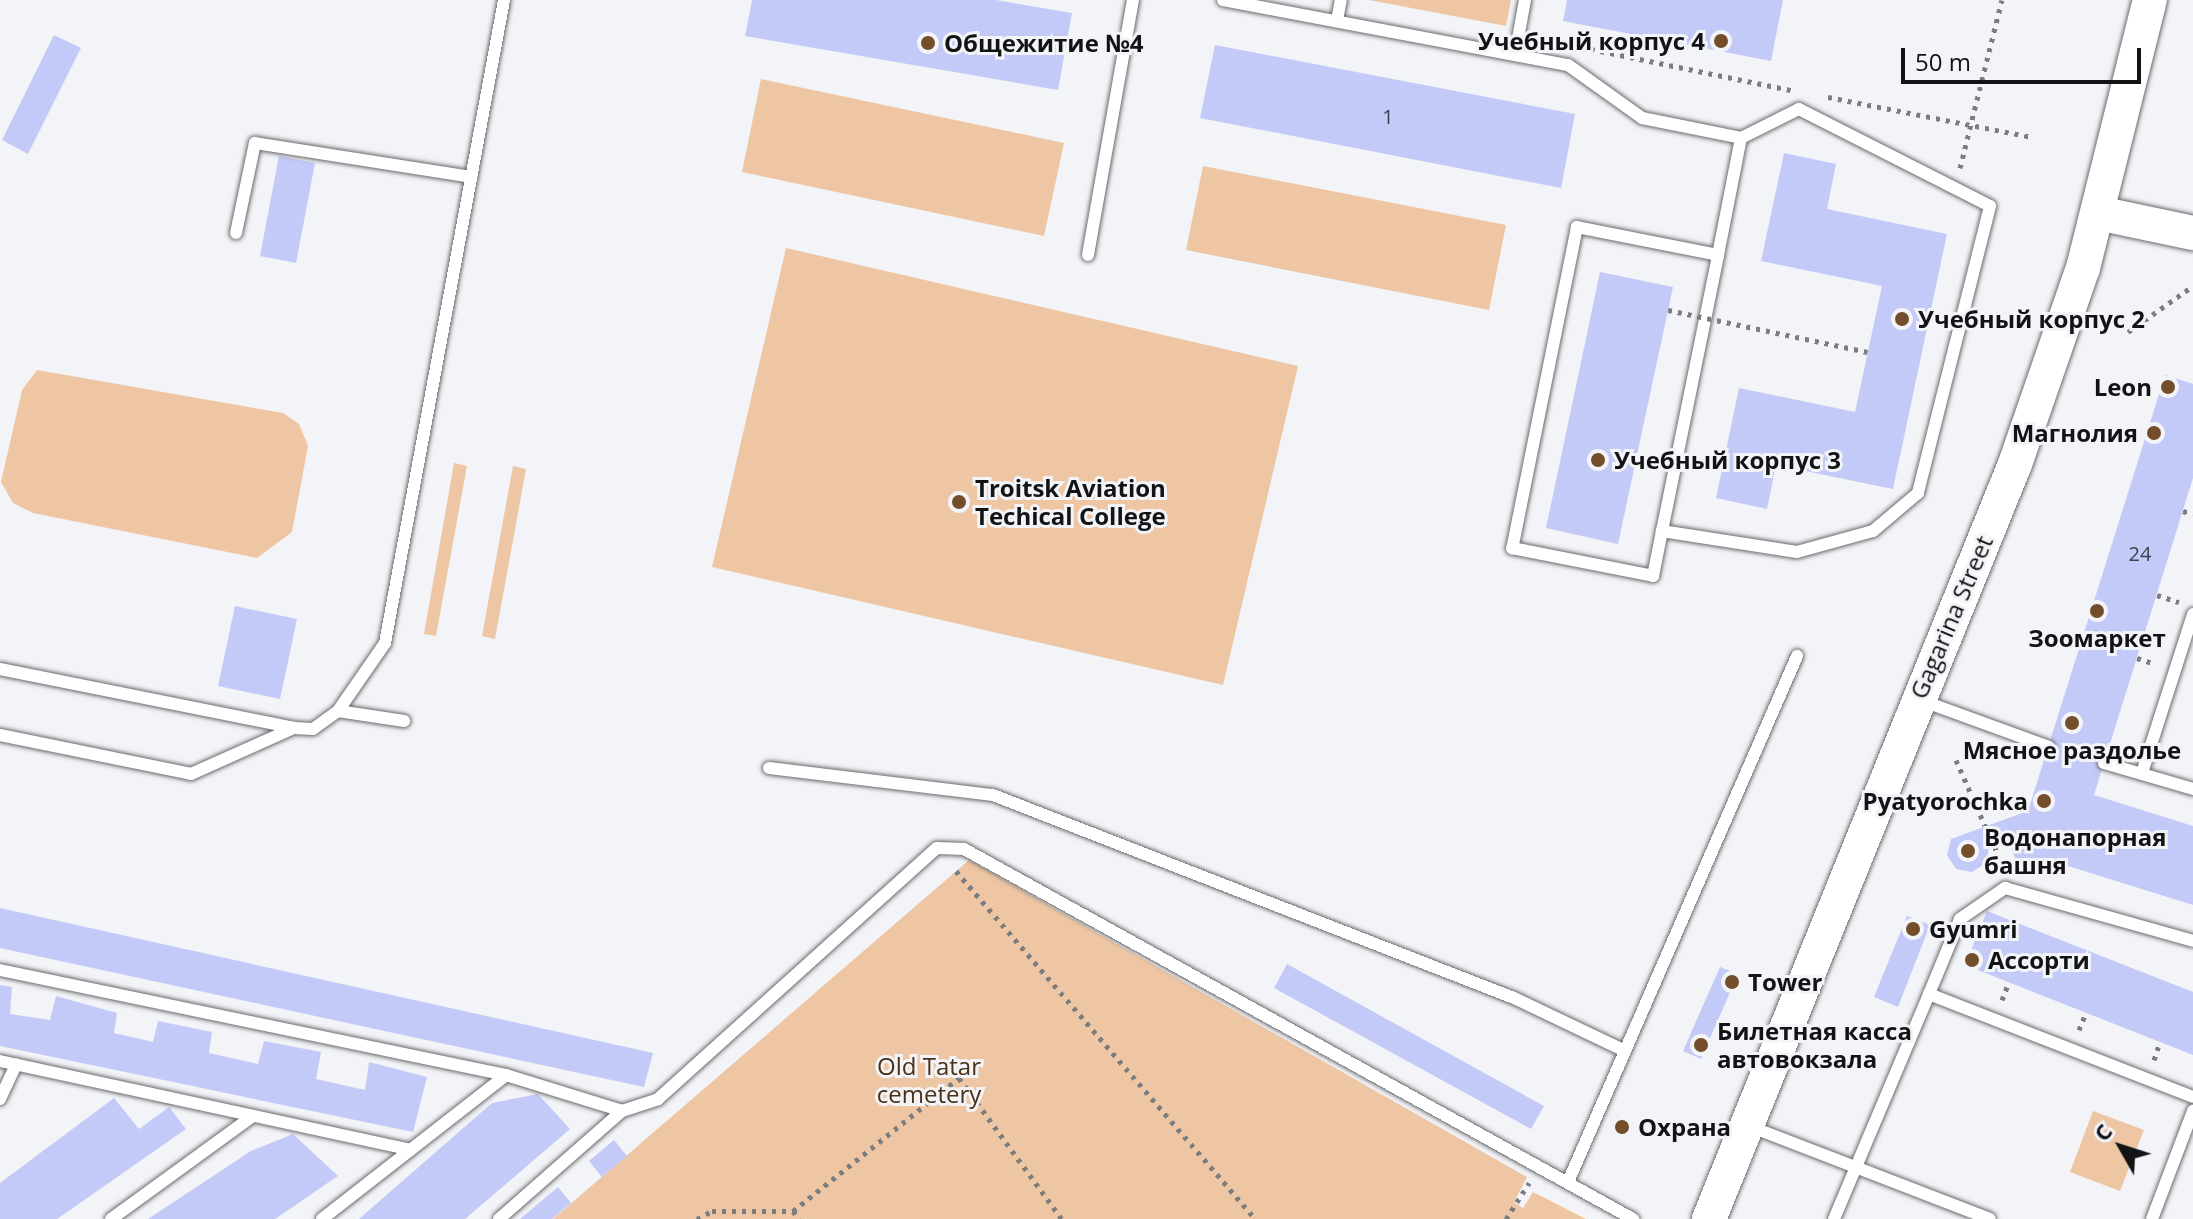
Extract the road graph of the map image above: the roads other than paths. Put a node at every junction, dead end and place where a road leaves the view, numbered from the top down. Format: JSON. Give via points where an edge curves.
{"nodes":[{"id":1,"x":504,"y":0,"type":"edge"},
{"id":2,"x":1133,"y":0,"type":"edge"},
{"id":3,"x":1223,"y":0,"type":"edge"},
{"id":4,"x":1341,"y":0,"type":"edge"},
{"id":5,"x":1525,"y":0,"type":"edge"},
{"id":6,"x":2150,"y":0,"type":"edge"},
{"id":7,"x":1337,"y":20,"type":"junction"},
{"id":8,"x":1515,"y":55,"type":"junction"},
{"id":9,"x":1741,"y":138,"type":"junction"},
{"id":10,"x":471,"y":177,"type":"junction"},
{"id":11,"x":2098,"y":213,"type":"junction"},
{"id":12,"x":236,"y":233,"type":"dead end"},
{"id":13,"x":2193,"y":233,"type":"edge"},
{"id":14,"x":1088,"y":255,"type":"dead end"},
{"id":15,"x":1718,"y":255,"type":"junction"},
{"id":16,"x":1662,"y":531,"type":"junction"},
{"id":17,"x":2193,"y":614,"type":"edge"},
{"id":18,"x":1797,"y":656,"type":"dead end"},
{"id":19,"x":0,"y":669,"type":"edge"},
{"id":20,"x":1917,"y":699,"type":"junction"},
{"id":21,"x":338,"y":711,"type":"junction"},
{"id":22,"x":404,"y":721,"type":"dead end"},
{"id":23,"x":294,"y":728,"type":"junction"},
{"id":24,"x":0,"y":735,"type":"edge"},
{"id":25,"x":2049,"y":747,"type":"dead end"},
{"id":26,"x":2104,"y":763,"type":"dead end"},
{"id":27,"x":769,"y":768,"type":"dead end"},
{"id":28,"x":2142,"y":773,"type":"junction"},
{"id":29,"x":2193,"y":789,"type":"edge"},
{"id":30,"x":2193,"y":941,"type":"edge"},
{"id":31,"x":0,"y":970,"type":"edge"},
{"id":32,"x":1929,"y":994,"type":"junction"},
{"id":33,"x":1625,"y":1051,"type":"junction"},
{"id":34,"x":0,"y":1061,"type":"edge"},
{"id":35,"x":16,"y":1065,"type":"junction"},
{"id":36,"x":506,"y":1075,"type":"junction"},
{"id":37,"x":2193,"y":1097,"type":"edge"},
{"id":38,"x":0,"y":1099,"type":"edge"},
{"id":39,"x":622,"y":1111,"type":"junction"},
{"id":40,"x":2193,"y":1111,"type":"edge"},
{"id":41,"x":253,"y":1116,"type":"junction"},
{"id":42,"x":1746,"y":1125,"type":"junction"},
{"id":43,"x":410,"y":1150,"type":"junction"},
{"id":44,"x":1853,"y":1168,"type":"junction"},
{"id":45,"x":1568,"y":1182,"type":"junction"},
{"id":46,"x":111,"y":1219,"type":"edge"},
{"id":47,"x":322,"y":1219,"type":"edge"},
{"id":48,"x":499,"y":1219,"type":"edge"},
{"id":49,"x":1633,"y":1219,"type":"edge"},
{"id":50,"x":1709,"y":1219,"type":"edge"},
{"id":51,"x":1834,"y":1219,"type":"edge"},
{"id":52,"x":1990,"y":1219,"type":"edge"},
{"id":53,"x":2152,"y":1219,"type":"edge"}],
"edges":[{"from":1,"to":10,"type":"lane"},
{"from":2,"to":14,"type":"lane"},
{"from":3,"to":7,"type":"lane"},
{"from":4,"to":7,"type":"lane"},
{"from":5,"to":8,"type":"lane"},
{"from":6,"to":11,"type":"main road","name":"Gagarina Street"},
{"from":7,"to":8,"type":"lane"},
{"from":8,"to":9,"type":"lane","via":[[1568,65],[1642,118]]},
{"from":9,"to":15,"type":"lane"},
{"from":9,"to":16,"type":"lane","via":[[1799,109],[1990,206],[1918,493],[1873,531],[1797,552]]},
{"from":10,"to":12,"type":"lane","via":[[255,143]]},
{"from":10,"to":21,"type":"lane","via":[[385,643]]},
{"from":11,"to":13,"type":"main road"},
{"from":11,"to":20,"type":"main road","name":"Gagarina Street","via":[[2015,464]]},
{"from":15,"to":16,"type":"lane"},
{"from":15,"to":16,"type":"lane","via":[[1577,227],[1512,548],[1653,576]]},
{"from":17,"to":28,"type":"lane"},
{"from":18,"to":33,"type":"lane"},
{"from":19,"to":23,"type":"lane"},
{"from":20,"to":25,"type":"lane"},
{"from":20,"to":42,"type":"main road","name":"Gagarina Street"},
{"from":21,"to":22,"type":"lane"},
{"from":21,"to":23,"type":"lane","via":[[313,729]]},
{"from":23,"to":24,"type":"lane","via":[[191,774]]},
{"from":26,"to":28,"type":"lane"},
{"from":27,"to":33,"type":"lane","via":[[993,795],[1514,998]]},
{"from":28,"to":29,"type":"lane"},
{"from":30,"to":32,"type":"lane","via":[[2005,888],[1960,919]]},
{"from":31,"to":36,"type":"lane"},
{"from":32,"to":37,"type":"lane"},
{"from":32,"to":44,"type":"lane"},
{"from":33,"to":45,"type":"lane"},
{"from":34,"to":35,"type":"lane"},
{"from":35,"to":38,"type":"lane"},
{"from":35,"to":41,"type":"lane"},
{"from":36,"to":39,"type":"lane"},
{"from":36,"to":43,"type":"lane"},
{"from":39,"to":45,"type":"lane","via":[[658,1099],[937,848],[964,849]]},
{"from":39,"to":48,"type":"lane"},
{"from":40,"to":53,"type":"lane"},
{"from":41,"to":43,"type":"lane"},
{"from":41,"to":46,"type":"lane"},
{"from":42,"to":44,"type":"lane"},
{"from":42,"to":50,"type":"main road","name":"Gagarina Street"},
{"from":43,"to":47,"type":"lane"},
{"from":44,"to":51,"type":"lane"},
{"from":44,"to":52,"type":"lane"},
{"from":45,"to":49,"type":"lane"}]}
